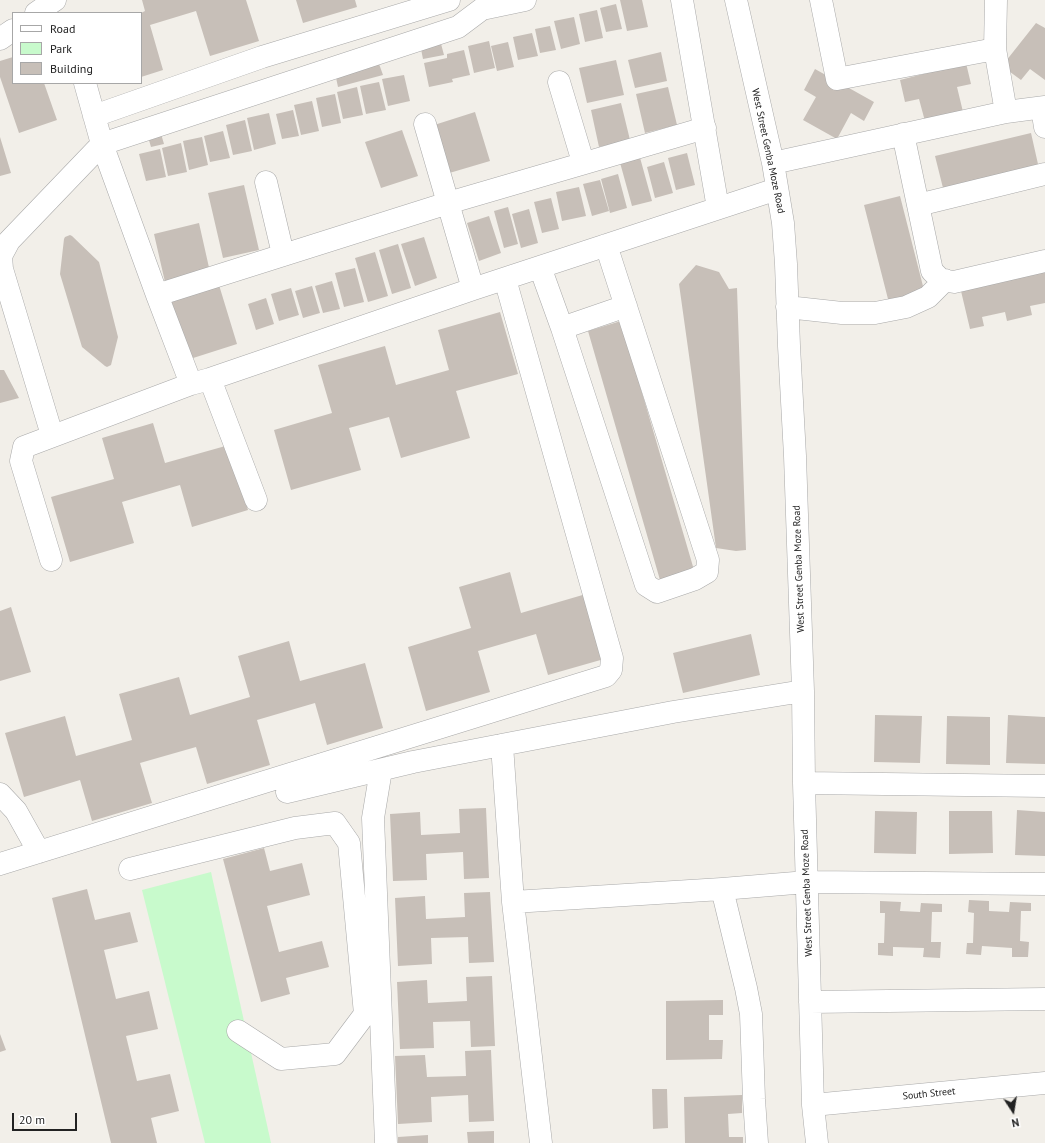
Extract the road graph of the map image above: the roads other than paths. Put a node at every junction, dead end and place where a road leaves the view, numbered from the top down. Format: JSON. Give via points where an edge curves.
{"nodes":[{"id":1,"x":55,"y":0,"type":"edge"},
{"id":2,"x":60,"y":0,"type":"edge"},
{"id":3,"x":449,"y":0,"type":"edge"},
{"id":4,"x":461,"y":0,"type":"edge"},
{"id":5,"x":682,"y":0,"type":"edge"},
{"id":6,"x":736,"y":0,"type":"edge"},
{"id":7,"x":821,"y":0,"type":"edge"},
{"id":8,"x":996,"y":0,"type":"edge"},
{"id":9,"x":521,"y":1,"type":"edge"},
{"id":10,"x":482,"y":9,"type":"junction"},
{"id":11,"x":37,"y":12,"type":"edge"},
{"id":12,"x":64,"y":12,"type":"edge"},
{"id":13,"x":12,"y":31,"type":"edge"},
{"id":14,"x":0,"y":39,"type":"edge"},
{"id":15,"x":995,"y":49,"type":"junction"},
{"id":16,"x":559,"y":82,"type":"dead end"},
{"id":17,"x":85,"y":84,"type":"edge"},
{"id":18,"x":1006,"y":112,"type":"junction"},
{"id":19,"x":1044,"y":114,"type":"edge"},
{"id":20,"x":94,"y":116,"type":"junction"},
{"id":21,"x":425,"y":124,"type":"dead end"},
{"id":22,"x":705,"y":128,"type":"junction"},
{"id":23,"x":903,"y":134,"type":"junction"},
{"id":24,"x":102,"y":144,"type":"junction"},
{"id":25,"x":583,"y":162,"type":"junction"},
{"id":26,"x":773,"y":163,"type":"junction"},
{"id":27,"x":1045,"y":174,"type":"edge"},
{"id":28,"x":266,"y":182,"type":"dead end"},
{"id":29,"x":777,"y":188,"type":"junction"},
{"id":30,"x":448,"y":203,"type":"junction"},
{"id":31,"x":918,"y":205,"type":"junction"},
{"id":32,"x":718,"y":208,"type":"junction"},
{"id":33,"x":606,"y":245,"type":"junction"},
{"id":34,"x":283,"y":254,"type":"junction"},
{"id":35,"x":1045,"y":261,"type":"edge"},
{"id":36,"x":540,"y":267,"type":"junction"},
{"id":37,"x":504,"y":279,"type":"junction"},
{"id":38,"x":944,"y":280,"type":"junction"},
{"id":39,"x":473,"y":289,"type":"junction"},
{"id":40,"x":157,"y":295,"type":"junction"},
{"id":41,"x":626,"y":306,"type":"junction"},
{"id":42,"x":787,"y":307,"type":"junction"},
{"id":43,"x":562,"y":328,"type":"junction"},
{"id":44,"x":201,"y":381,"type":"junction"},
{"id":45,"x":52,"y":435,"type":"junction"},
{"id":46,"x":256,"y":500,"type":"dead end"},
{"id":47,"x":51,"y":560,"type":"dead end"},
{"id":48,"x":803,"y":691,"type":"junction"},
{"id":49,"x":502,"y":745,"type":"junction"},
{"id":50,"x":381,"y":770,"type":"junction"},
{"id":51,"x":804,"y":783,"type":"junction"},
{"id":52,"x":1045,"y":786,"type":"edge"},
{"id":53,"x":287,"y":792,"type":"dead end"},
{"id":54,"x":0,"y":794,"type":"edge"},
{"id":55,"x":40,"y":852,"type":"junction"},
{"id":56,"x":0,"y":864,"type":"edge"},
{"id":57,"x":130,"y":869,"type":"dead end"},
{"id":58,"x":807,"y":882,"type":"junction"},
{"id":59,"x":1045,"y":884,"type":"edge"},
{"id":60,"x":722,"y":889,"type":"junction"},
{"id":61,"x":513,"y":902,"type":"junction"},
{"id":62,"x":1045,"y":999,"type":"edge"},
{"id":63,"x":810,"y":1002,"type":"junction"},
{"id":64,"x":238,"y":1031,"type":"dead end"},
{"id":65,"x":1045,"y":1083,"type":"edge"},
{"id":66,"x":813,"y":1105,"type":"junction"},
{"id":67,"x":386,"y":1143,"type":"edge"},
{"id":68,"x":541,"y":1143,"type":"edge"},
{"id":69,"x":758,"y":1143,"type":"edge"},
{"id":70,"x":817,"y":1143,"type":"edge"}],
"edges":[{"from":1,"to":11,"type":"street"},
{"from":2,"to":12,"type":"street"},
{"from":3,"to":20,"type":"street","via":[[262,57]]},
{"from":4,"to":10,"type":"street"},
{"from":5,"to":22,"type":"street"},
{"from":6,"to":26,"type":"street","name":"West Street Genba Moze Road"},
{"from":7,"to":15,"type":"street","via":[[837,79]]},
{"from":8,"to":15,"type":"street"},
{"from":9,"to":10,"type":"street"},
{"from":10,"to":24,"type":"street","via":[[458,27]]},
{"from":13,"to":14,"type":"street"},
{"from":15,"to":18,"type":"street"},
{"from":16,"to":25,"type":"street"},
{"from":17,"to":20,"type":"street"},
{"from":18,"to":19,"type":"street"},
{"from":18,"to":23,"type":"street"},
{"from":20,"to":24,"type":"street"},
{"from":21,"to":30,"type":"street"},
{"from":22,"to":25,"type":"street"},
{"from":22,"to":32,"type":"street"},
{"from":23,"to":26,"type":"street"},
{"from":23,"to":31,"type":"street"},
{"from":24,"to":40,"type":"street"},
{"from":24,"to":45,"type":"street","via":[[9,241],[1,256],[2,269]]},
{"from":25,"to":30,"type":"street"},
{"from":26,"to":29,"type":"street","name":"West Street Genba Moze Road"},
{"from":27,"to":31,"type":"street"},
{"from":28,"to":34,"type":"street"},
{"from":29,"to":32,"type":"street"},
{"from":29,"to":42,"type":"street","name":"West Street Genba Moze Road","via":[[784,234]]},
{"from":30,"to":34,"type":"street"},
{"from":30,"to":39,"type":"street"},
{"from":31,"to":38,"type":"street","via":[[932,270]]},
{"from":32,"to":33,"type":"street"},
{"from":33,"to":36,"type":"street"},
{"from":33,"to":41,"type":"street"},
{"from":34,"to":40,"type":"street"},
{"from":35,"to":38,"type":"street","via":[[954,282]]},
{"from":36,"to":37,"type":"street"},
{"from":36,"to":43,"type":"street"},
{"from":37,"to":39,"type":"street"},
{"from":37,"to":55,"type":"street","via":[[612,658],[612,670],[606,676]]},
{"from":38,"to":42,"type":"street","via":[[928,297],[906,307],[875,313],[842,313]]},
{"from":39,"to":44,"type":"street"},
{"from":40,"to":44,"type":"street"},
{"from":41,"to":43,"type":"street"},
{"from":41,"to":43,"type":"street","via":[[708,560],[707,572],[695,579],[657,592],[646,585]]},
{"from":42,"to":48,"type":"street","name":"West Street Genba Moze Road"},
{"from":44,"to":45,"type":"street"},
{"from":44,"to":46,"type":"street"},
{"from":45,"to":47,"type":"street","via":[[24,447],[21,461]]},
{"from":48,"to":49,"type":"street","via":[[673,712]]},
{"from":48,"to":51,"type":"street","name":"West Street Genba Moze Road"},
{"from":49,"to":50,"type":"street"},
{"from":49,"to":61,"type":"street"},
{"from":50,"to":53,"type":"street"},
{"from":50,"to":67,"type":"street","via":[[373,818]]},
{"from":51,"to":52,"type":"street"},
{"from":51,"to":58,"type":"street","name":"West Street Genba Moze Road"},
{"from":54,"to":55,"type":"street","via":[[16,811]]},
{"from":55,"to":56,"type":"street"},
{"from":57,"to":64,"type":"street","via":[[295,828],[335,823],[349,842],[365,1014],[334,1054],[282,1059]]},
{"from":58,"to":59,"type":"street"},
{"from":58,"to":60,"type":"street"},
{"from":58,"to":63,"type":"street","name":"West Street Genba Moze Road"},
{"from":60,"to":61,"type":"street"},
{"from":60,"to":69,"type":"street","via":[[751,1014]]},
{"from":61,"to":68,"type":"street"},
{"from":62,"to":63,"type":"street"},
{"from":63,"to":66,"type":"street","name":"West Street Genba Moze Road"},
{"from":65,"to":66,"type":"street","name":"South Street"},
{"from":66,"to":70,"type":"street","name":"West Street Genba Moze Road"}]}
